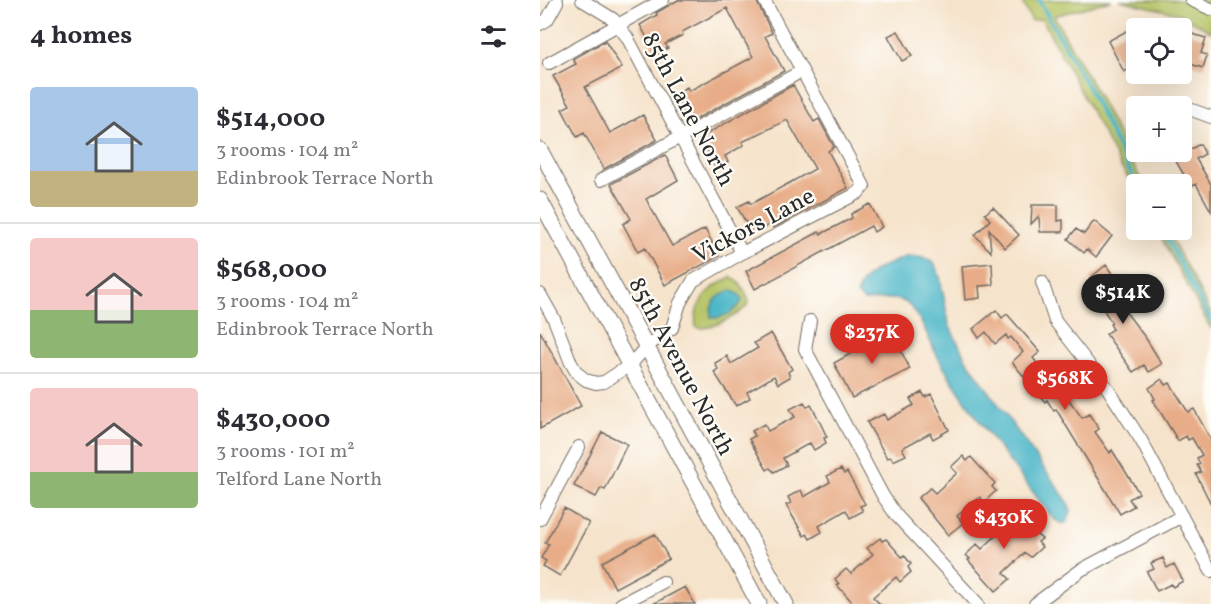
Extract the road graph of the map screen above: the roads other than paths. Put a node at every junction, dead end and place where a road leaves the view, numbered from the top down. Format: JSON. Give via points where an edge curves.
{"nodes":[{"id":1,"x":582,"y":0,"type":"edge"},
{"id":2,"x":663,"y":0,"type":"edge"},
{"id":3,"x":764,"y":0,"type":"edge"},
{"id":4,"x":1191,"y":0,"type":"edge"},
{"id":5,"x":558,"y":1,"type":"edge"},
{"id":6,"x":540,"y":8,"type":"edge"},
{"id":7,"x":1211,"y":9,"type":"edge"},
{"id":8,"x":540,"y":24,"type":"edge"},
{"id":9,"x":619,"y":25,"type":"junction"},
{"id":10,"x":549,"y":63,"type":"dead end"},
{"id":11,"x":802,"y":71,"type":"junction"},
{"id":12,"x":1192,"y":110,"type":"edge"},
{"id":13,"x":1211,"y":117,"type":"edge"},
{"id":14,"x":680,"y":139,"type":"junction"},
{"id":15,"x":540,"y":150,"type":"edge"},
{"id":16,"x":601,"y":180,"type":"dead end"},
{"id":17,"x":540,"y":200,"type":"edge"},
{"id":18,"x":742,"y":253,"type":"junction"},
{"id":19,"x":1042,"y":282,"type":"dead end"},
{"id":20,"x":540,"y":294,"type":"edge"},
{"id":21,"x":810,"y":321,"type":"dead end"},
{"id":22,"x":646,"y":347,"type":"junction"},
{"id":23,"x":630,"y":365,"type":"junction"},
{"id":24,"x":579,"y":447,"type":"dead end"},
{"id":25,"x":1182,"y":516,"type":"junction"},
{"id":26,"x":540,"y":519,"type":"edge"},
{"id":27,"x":1211,"y":571,"type":"edge"},
{"id":28,"x":663,"y":582,"type":"dead end"},
{"id":29,"x":621,"y":604,"type":"edge"},
{"id":30,"x":759,"y":604,"type":"edge"},
{"id":31,"x":786,"y":604,"type":"edge"},
{"id":32,"x":978,"y":604,"type":"edge"},
{"id":33,"x":1035,"y":604,"type":"edge"}],
"edges":[{"from":1,"to":9,"type":"street","name":"85th Lane North"},
{"from":2,"to":9,"type":"street"},
{"from":3,"to":11,"type":"street"},
{"from":4,"to":7,"type":"street"},
{"from":5,"to":6,"type":"street"},
{"from":5,"to":8,"type":"street","via":[[547,20]]},
{"from":9,"to":10,"type":"street"},
{"from":9,"to":14,"type":"street","name":"85th Lane North"},
{"from":11,"to":14,"type":"street"},
{"from":11,"to":18,"type":"street","name":"Vickors Lane","via":[[864,186],[858,193]]},
{"from":12,"to":13,"type":"street"},
{"from":14,"to":16,"type":"street"},
{"from":14,"to":18,"type":"street","name":"85th Lane North"},
{"from":15,"to":22,"type":"main road","name":"85th Avenue North"},
{"from":17,"to":23,"type":"main road","name":"85th Avenue North"},
{"from":18,"to":22,"type":"street","name":"Vickors Lane","via":[[693,281],[672,328]]},
{"from":19,"to":25,"type":"street","via":[[1055,321],[1125,414]]},
{"from":20,"to":23,"type":"street","name":"Vickors Lane","via":[[577,373],[586,380],[604,382]]},
{"from":21,"to":32,"type":"street","via":[[805,349],[886,501]]},
{"from":22,"to":23,"type":"street","name":"Vickors Lane"},
{"from":22,"to":31,"type":"main road","name":"85th Avenue North"},
{"from":23,"to":30,"type":"main road","name":"85th Avenue North"},
{"from":24,"to":26,"type":"street"},
{"from":25,"to":27,"type":"street"},
{"from":25,"to":33,"type":"street","via":[[1081,570]]},
{"from":28,"to":29,"type":"street"}]}
